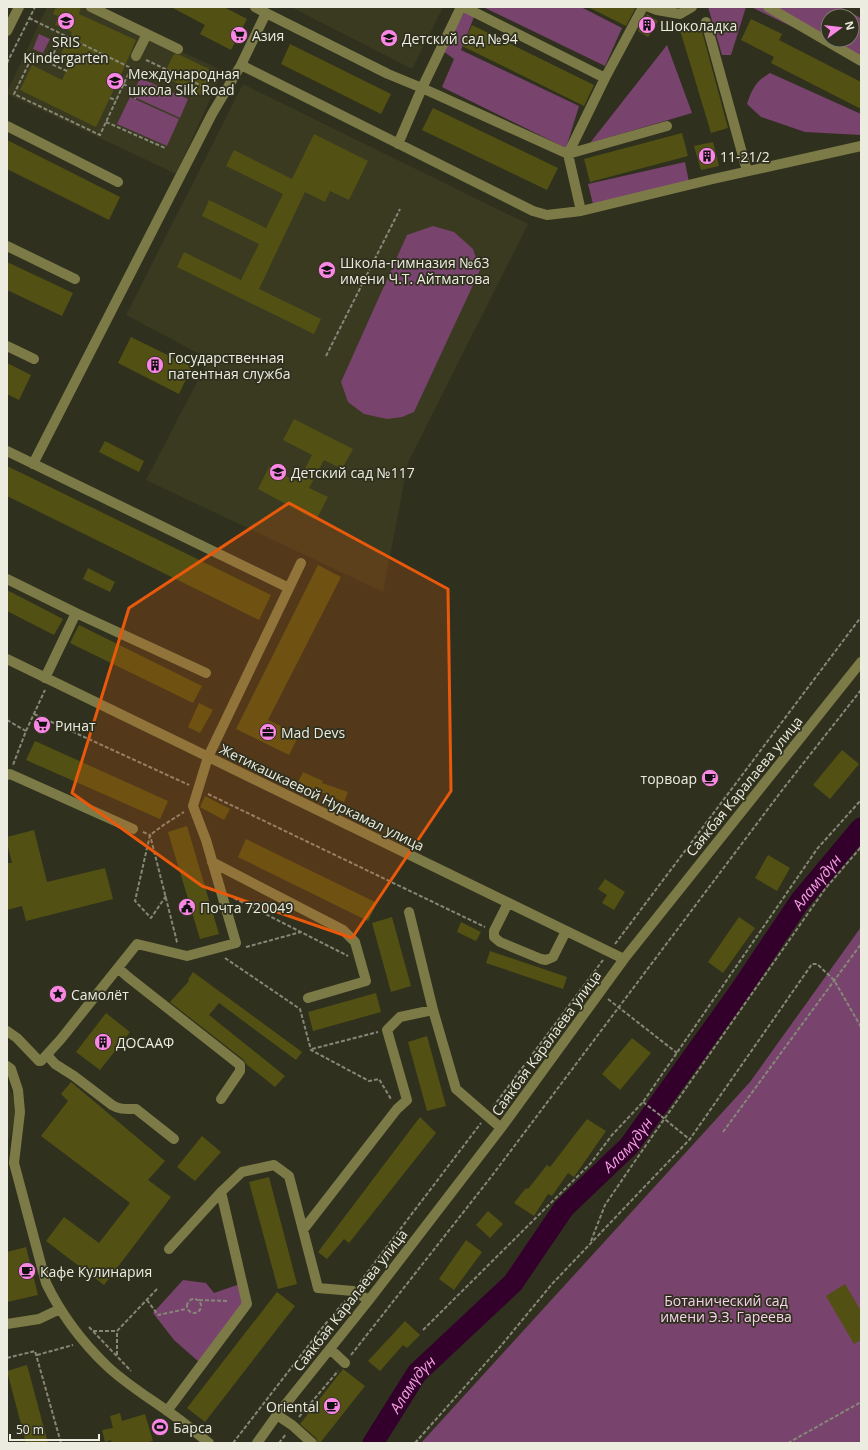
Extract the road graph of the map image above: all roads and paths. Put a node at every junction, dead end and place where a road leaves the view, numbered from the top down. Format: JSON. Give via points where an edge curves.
{"nodes":[{"id":1,"x":19,"y":7,"type":"edge"},
{"id":2,"x":35,"y":7,"type":"edge"},
{"id":3,"x":91,"y":7,"type":"edge"},
{"id":4,"x":255,"y":7,"type":"edge"},
{"id":5,"x":463,"y":7,"type":"edge"},
{"id":6,"x":643,"y":7,"type":"edge"},
{"id":7,"x":650,"y":7,"type":"edge"},
{"id":8,"x":692,"y":7,"type":"edge"},
{"id":9,"x":768,"y":7,"type":"edge"},
{"id":10,"x":266,"y":13,"type":"junction"},
{"id":11,"x":30,"y":18,"type":"junction"},
{"id":12,"x":706,"y":22,"type":"dead end"},
{"id":13,"x":7,"y":31,"type":"edge"},
{"id":14,"x":63,"y":34,"type":"junction"},
{"id":15,"x":147,"y":34,"type":"junction"},
{"id":16,"x":178,"y":49,"type":"dead end"},
{"id":17,"x":136,"y":56,"type":"junction"},
{"id":18,"x":861,"y":61,"type":"edge"},
{"id":19,"x":7,"y":63,"type":"edge"},
{"id":20,"x":49,"y":63,"type":"junction"},
{"id":21,"x":241,"y":65,"type":"junction"},
{"id":22,"x":131,"y":68,"type":"junction"},
{"id":23,"x":67,"y":71,"type":"dead end"},
{"id":24,"x":605,"y":78,"type":"junction"},
{"id":25,"x":123,"y":84,"type":"junction"},
{"id":26,"x":207,"y":88,"type":"dead end"},
{"id":27,"x":422,"y":88,"type":"junction"},
{"id":28,"x":110,"y":98,"type":"dead end"},
{"id":29,"x":135,"y":99,"type":"dead end"},
{"id":30,"x":116,"y":100,"type":"junction"},
{"id":31,"x":106,"y":122,"type":"junction"},
{"id":32,"x":7,"y":126,"type":"edge"},
{"id":33,"x":666,"y":126,"type":"dead end"},
{"id":34,"x":398,"y":144,"type":"junction"},
{"id":35,"x":861,"y":146,"type":"edge"},
{"id":36,"x":165,"y":148,"type":"dead end"},
{"id":37,"x":568,"y":154,"type":"junction"},
{"id":38,"x":747,"y":171,"type":"junction"},
{"id":39,"x":118,"y":182,"type":"dead end"},
{"id":40,"x":400,"y":209,"type":"dead end"},
{"id":41,"x":581,"y":211,"type":"junction"},
{"id":42,"x":7,"y":246,"type":"edge"},
{"id":43,"x":75,"y":279,"type":"dead end"},
{"id":44,"x":7,"y":346,"type":"edge"},
{"id":45,"x":326,"y":356,"type":"dead end"},
{"id":46,"x":34,"y":360,"type":"dead end"},
{"id":47,"x":7,"y":451,"type":"edge"},
{"id":48,"x":33,"y":464,"type":"junction"},
{"id":49,"x":301,"y":563,"type":"dead end"},
{"id":50,"x":7,"y":578,"type":"edge"},
{"id":51,"x":290,"y":588,"type":"junction"},
{"id":52,"x":76,"y":613,"type":"junction"},
{"id":53,"x":861,"y":617,"type":"edge"},
{"id":54,"x":7,"y":659,"type":"edge"},
{"id":55,"x":861,"y":662,"type":"edge"},
{"id":56,"x":206,"y":673,"type":"dead end"},
{"id":57,"x":48,"y":679,"type":"junction"},
{"id":58,"x":861,"y":690,"type":"edge"},
{"id":59,"x":34,"y":714,"type":"junction"},
{"id":60,"x":7,"y":720,"type":"edge"},
{"id":61,"x":26,"y":731,"type":"junction"},
{"id":62,"x":208,"y":757,"type":"junction"},
{"id":63,"x":8,"y":775,"type":"edge"},
{"id":64,"x":197,"y":789,"type":"junction"},
{"id":65,"x":861,"y":800,"type":"edge"},
{"id":66,"x":194,"y":806,"type":"junction"},
{"id":67,"x":134,"y":829,"type":"joint"},
{"id":68,"x":150,"y":835,"type":"junction"},
{"id":69,"x":861,"y":847,"type":"edge"},
{"id":70,"x":212,"y":862,"type":"junction"},
{"id":71,"x":221,"y":891,"type":"junction"},
{"id":72,"x":166,"y":895,"type":"junction"},
{"id":73,"x":508,"y":903,"type":"junction"},
{"id":74,"x":409,"y":912,"type":"dead end"},
{"id":75,"x":494,"y":931,"type":"junction"},
{"id":76,"x":566,"y":931,"type":"junction"},
{"id":77,"x":301,"y":932,"type":"junction"},
{"id":78,"x":236,"y":943,"type":"junction"},
{"id":79,"x":184,"y":944,"type":"dead end"},
{"id":80,"x":861,"y":944,"type":"edge"},
{"id":81,"x":214,"y":950,"type":"junction"},
{"id":82,"x":609,"y":952,"type":"junction"},
{"id":83,"x":624,"y":959,"type":"junction"},
{"id":84,"x":361,"y":963,"type":"junction"},
{"id":85,"x":118,"y":968,"type":"junction"},
{"id":86,"x":834,"y":980,"type":"junction"},
{"id":87,"x":587,"y":982,"type":"junction"},
{"id":88,"x":600,"y":992,"type":"junction"},
{"id":89,"x":308,"y":998,"type":"dead end"},
{"id":90,"x":619,"y":1007,"type":"junction"},
{"id":91,"x":433,"y":1010,"type":"junction"},
{"id":92,"x":861,"y":1027,"type":"edge"},
{"id":93,"x":387,"y":1030,"type":"junction"},
{"id":94,"x":7,"y":1031,"type":"edge"},
{"id":95,"x":311,"y":1050,"type":"junction"},
{"id":96,"x":677,"y":1053,"type":"junction"},
{"id":97,"x":47,"y":1055,"type":"junction"},
{"id":98,"x":7,"y":1066,"type":"edge"},
{"id":99,"x":221,"y":1099,"type":"dead end"},
{"id":100,"x":643,"y":1102,"type":"junction"},
{"id":101,"x":397,"y":1109,"type":"junction"},
{"id":102,"x":487,"y":1115,"type":"junction"},
{"id":103,"x":664,"y":1118,"type":"junction"},
{"id":104,"x":501,"y":1128,"type":"junction"},
{"id":105,"x":723,"y":1132,"type":"dead end"},
{"id":106,"x":174,"y":1139,"type":"dead end"},
{"id":107,"x":690,"y":1139,"type":"junction"},
{"id":108,"x":10,"y":1164,"type":"edge"},
{"id":109,"x":221,"y":1192,"type":"junction"},
{"id":110,"x":303,"y":1230,"type":"junction"},
{"id":111,"x":590,"y":1243,"type":"junction"},
{"id":112,"x":169,"y":1249,"type":"dead end"},
{"id":113,"x":158,"y":1288,"type":"dead end"},
{"id":114,"x":353,"y":1291,"type":"junction"},
{"id":115,"x":147,"y":1300,"type":"junction"},
{"id":116,"x":198,"y":1300,"type":"junction"},
{"id":117,"x":369,"y":1300,"type":"junction"},
{"id":118,"x":228,"y":1301,"type":"dead end"},
{"id":119,"x":60,"y":1309,"type":"junction"},
{"id":120,"x":186,"y":1309,"type":"junction"},
{"id":121,"x":7,"y":1324,"type":"edge"},
{"id":122,"x":89,"y":1327,"type":"dead end"},
{"id":123,"x":423,"y":1330,"type":"dead end"},
{"id":124,"x":92,"y":1331,"type":"junction"},
{"id":125,"x":117,"y":1331,"type":"junction"},
{"id":126,"x":84,"y":1342,"type":"junction"},
{"id":127,"x":330,"y":1349,"type":"junction"},
{"id":128,"x":36,"y":1355,"type":"junction"},
{"id":129,"x":117,"y":1356,"type":"junction"},
{"id":130,"x":7,"y":1358,"type":"edge"},
{"id":131,"x":345,"y":1363,"type":"junction"},
{"id":132,"x":133,"y":1372,"type":"dead end"},
{"id":133,"x":861,"y":1402,"type":"edge"},
{"id":134,"x":167,"y":1411,"type":"junction"},
{"id":135,"x":277,"y":1416,"type":"junction"},
{"id":136,"x":292,"y":1426,"type":"junction"},
{"id":137,"x":61,"y":1443,"type":"edge"},
{"id":138,"x":210,"y":1443,"type":"edge"},
{"id":139,"x":233,"y":1443,"type":"edge"},
{"id":140,"x":257,"y":1443,"type":"edge"},
{"id":141,"x":280,"y":1443,"type":"edge"},
{"id":142,"x":312,"y":1443,"type":"edge"},
{"id":143,"x":415,"y":1443,"type":"edge"},
{"id":144,"x":788,"y":1443,"type":"edge"}],
"edges":[{"from":1,"to":13,"type":"street"},
{"from":2,"to":11,"type":"path"},
{"from":3,"to":15,"type":"street"},
{"from":4,"to":10,"type":"street"},
{"from":5,"to":24,"type":"street"},
{"from":5,"to":27,"type":"street"},
{"from":6,"to":24,"type":"street"},
{"from":7,"to":8,"type":"street","via":[[680,14]]},
{"from":9,"to":18,"type":"street"},
{"from":10,"to":21,"type":"street"},
{"from":10,"to":27,"type":"street","via":[[388,74]]},
{"from":11,"to":14,"type":"path"},
{"from":11,"to":19,"type":"path"},
{"from":12,"to":38,"type":"street"},
{"from":14,"to":20,"type":"path"},
{"from":14,"to":22,"type":"path"},
{"from":15,"to":16,"type":"street"},
{"from":15,"to":17,"type":"street"},
{"from":17,"to":22,"type":"path"},
{"from":17,"to":26,"type":"path"},
{"from":20,"to":23,"type":"path"},
{"from":20,"to":31,"type":"path","via":[[33,55],[14,94],[100,135]]},
{"from":21,"to":34,"type":"street"},
{"from":21,"to":48,"type":"street","via":[[212,114]]},
{"from":22,"to":25,"type":"path"},
{"from":24,"to":37,"type":"street"},
{"from":25,"to":29,"type":"path","via":[[138,91]]},
{"from":25,"to":30,"type":"path"},
{"from":27,"to":34,"type":"street"},
{"from":27,"to":37,"type":"street"},
{"from":28,"to":30,"type":"path"},
{"from":30,"to":31,"type":"path"},
{"from":31,"to":36,"type":"path"},
{"from":32,"to":39,"type":"street"},
{"from":33,"to":37,"type":"street"},
{"from":34,"to":41,"type":"street","via":[[533,211],[547,215]]},
{"from":35,"to":38,"type":"street"},
{"from":37,"to":41,"type":"street"},
{"from":38,"to":41,"type":"street"},
{"from":40,"to":45,"type":"path"},
{"from":42,"to":43,"type":"street"},
{"from":44,"to":46,"type":"street"},
{"from":47,"to":48,"type":"street"},
{"from":48,"to":51,"type":"street"},
{"from":49,"to":51,"type":"street"},
{"from":50,"to":52,"type":"street"},
{"from":51,"to":62,"type":"street"},
{"from":52,"to":56,"type":"street"},
{"from":52,"to":57,"type":"street"},
{"from":53,"to":82,"type":"path"},
{"from":54,"to":57,"type":"street","name":"Жетикашкаевой Нуркамал улица"},
{"from":55,"to":83,"type":"street","name":"Саякбая Каралаева улица"},
{"from":57,"to":59,"type":"path"},
{"from":57,"to":62,"type":"street","name":"Жетикашкаевой Нуркамал улица"},
{"from":58,"to":90,"type":"path"},
{"from":59,"to":61,"type":"path"},
{"from":59,"to":64,"type":"path"},
{"from":60,"to":61,"type":"path"},
{"from":61,"to":63,"type":"path"},
{"from":62,"to":64,"type":"street"},
{"from":62,"to":73,"type":"street","name":"Жетикашкаевой Нуркамал улица"},
{"from":63,"to":67,"type":"street"},
{"from":64,"to":66,"type":"street"},
{"from":64,"to":75,"type":"path"},
{"from":65,"to":96,"type":"path","via":[[817,850]]},
{"from":66,"to":68,"type":"path"},
{"from":66,"to":70,"type":"street"},
{"from":67,"to":68,"type":"path"},
{"from":68,"to":72,"type":"path"},
{"from":68,"to":72,"type":"path","via":[[135,901],[151,918]]},
{"from":69,"to":103,"type":"path","via":[[825,889]]},
{"from":70,"to":71,"type":"street"},
{"from":70,"to":84,"type":"street","via":[[343,930],[356,942]]},
{"from":71,"to":77,"type":"path"},
{"from":71,"to":78,"type":"street"},
{"from":72,"to":79,"type":"path","via":[[177,942]]},
{"from":73,"to":75,"type":"street"},
{"from":73,"to":76,"type":"street","name":"Жетикашкаевой Нуркамал улица"},
{"from":74,"to":91,"type":"street"},
{"from":75,"to":76,"type":"street","via":[[494,937],[500,942],[546,960],[553,958]]},
{"from":76,"to":82,"type":"street","name":"Жетикашкаевой Нуркамал улица"},
{"from":77,"to":78,"type":"path","via":[[238,950]]},
{"from":77,"to":84,"type":"path"},
{"from":78,"to":81,"type":"street"},
{"from":80,"to":86,"type":"path"},
{"from":81,"to":85,"type":"street","via":[[187,956],[137,944]]},
{"from":81,"to":95,"type":"path","via":[[300,1008]]},
{"from":82,"to":83,"type":"street","name":"Жетикашкаевой Нуркамал улица"},
{"from":82,"to":87,"type":"path"},
{"from":83,"to":88,"type":"street","name":"Саякбая Каралаева улица"},
{"from":84,"to":89,"type":"street","via":[[366,981]]},
{"from":85,"to":97,"type":"street"},
{"from":85,"to":99,"type":"street","via":[[240,1065],[240,1070]]},
{"from":86,"to":92,"type":"path"},
{"from":86,"to":105,"type":"path"},
{"from":86,"to":107,"type":"path","via":[[817,964],[812,964]]},
{"from":87,"to":88,"type":"path"},
{"from":87,"to":102,"type":"path"},
{"from":88,"to":90,"type":"path"},
{"from":88,"to":104,"type":"street","name":"Саякбая Каралаева улица"},
{"from":90,"to":96,"type":"path"},
{"from":90,"to":131,"type":"path","via":[[491,1177]]},
{"from":91,"to":93,"type":"street","via":[[400,1017]]},
{"from":91,"to":102,"type":"street","via":[[456,1089]]},
{"from":93,"to":95,"type":"path"},
{"from":93,"to":101,"type":"street","via":[[407,1100]]},
{"from":94,"to":97,"type":"street","via":[[40,1062]]},
{"from":95,"to":101,"type":"path","via":[[369,1080],[379,1080]]},
{"from":96,"to":100,"type":"path"},
{"from":97,"to":106,"type":"street","via":[[55,1064],[118,1109],[136,1109]]},
{"from":98,"to":108,"type":"street","via":[[18,1090],[20,1112]]},
{"from":100,"to":103,"type":"path","bridge":true},
{"from":100,"to":123,"type":"path","via":[[586,1168]]},
{"from":101,"to":110,"type":"street"},
{"from":102,"to":104,"type":"street"},
{"from":102,"to":114,"type":"path"},
{"from":103,"to":107,"type":"path"},
{"from":103,"to":111,"type":"path","via":[[605,1205]]},
{"from":104,"to":117,"type":"street","name":"Саякбая Каралаева улица"},
{"from":107,"to":111,"type":"path"},
{"from":108,"to":119,"type":"street","via":[[46,1283]]},
{"from":109,"to":110,"type":"street","via":[[242,1172],[274,1166],[289,1176]]},
{"from":109,"to":112,"type":"street"},
{"from":109,"to":134,"type":"street","via":[[246,1304]]},
{"from":110,"to":114,"type":"street","via":[[318,1288]]},
{"from":111,"to":143,"type":"path"},
{"from":113,"to":115,"type":"path"},
{"from":114,"to":117,"type":"street"},
{"from":114,"to":139,"type":"path"},
{"from":115,"to":120,"type":"path","via":[[158,1315]]},
{"from":115,"to":125,"type":"path"},
{"from":116,"to":118,"type":"path"},
{"from":116,"to":120,"type":"path","via":[[191,1299]]},
{"from":116,"to":120,"type":"path","via":[[201,1304],[196,1314]]},
{"from":117,"to":127,"type":"street","name":"Саякбая Каралаева улица"},
{"from":119,"to":121,"type":"street","via":[[38,1319]]},
{"from":119,"to":126,"type":"street"},
{"from":122,"to":124,"type":"path"},
{"from":124,"to":125,"type":"path"},
{"from":124,"to":129,"type":"path"},
{"from":125,"to":129,"type":"path"},
{"from":126,"to":128,"type":"path"},
{"from":126,"to":134,"type":"street","via":[[133,1387]]},
{"from":127,"to":131,"type":"street"},
{"from":127,"to":135,"type":"street","name":"Саякбая Каралаева улица"},
{"from":128,"to":130,"type":"path","via":[[35,1351]]},
{"from":128,"to":137,"type":"path"},
{"from":129,"to":132,"type":"path"},
{"from":131,"to":136,"type":"path"},
{"from":133,"to":144,"type":"path"},
{"from":134,"to":138,"type":"street"},
{"from":135,"to":136,"type":"street"},
{"from":135,"to":140,"type":"street","name":"Саякбая Каралаева улица"},
{"from":136,"to":141,"type":"path"},
{"from":136,"to":142,"type":"street"}]}
